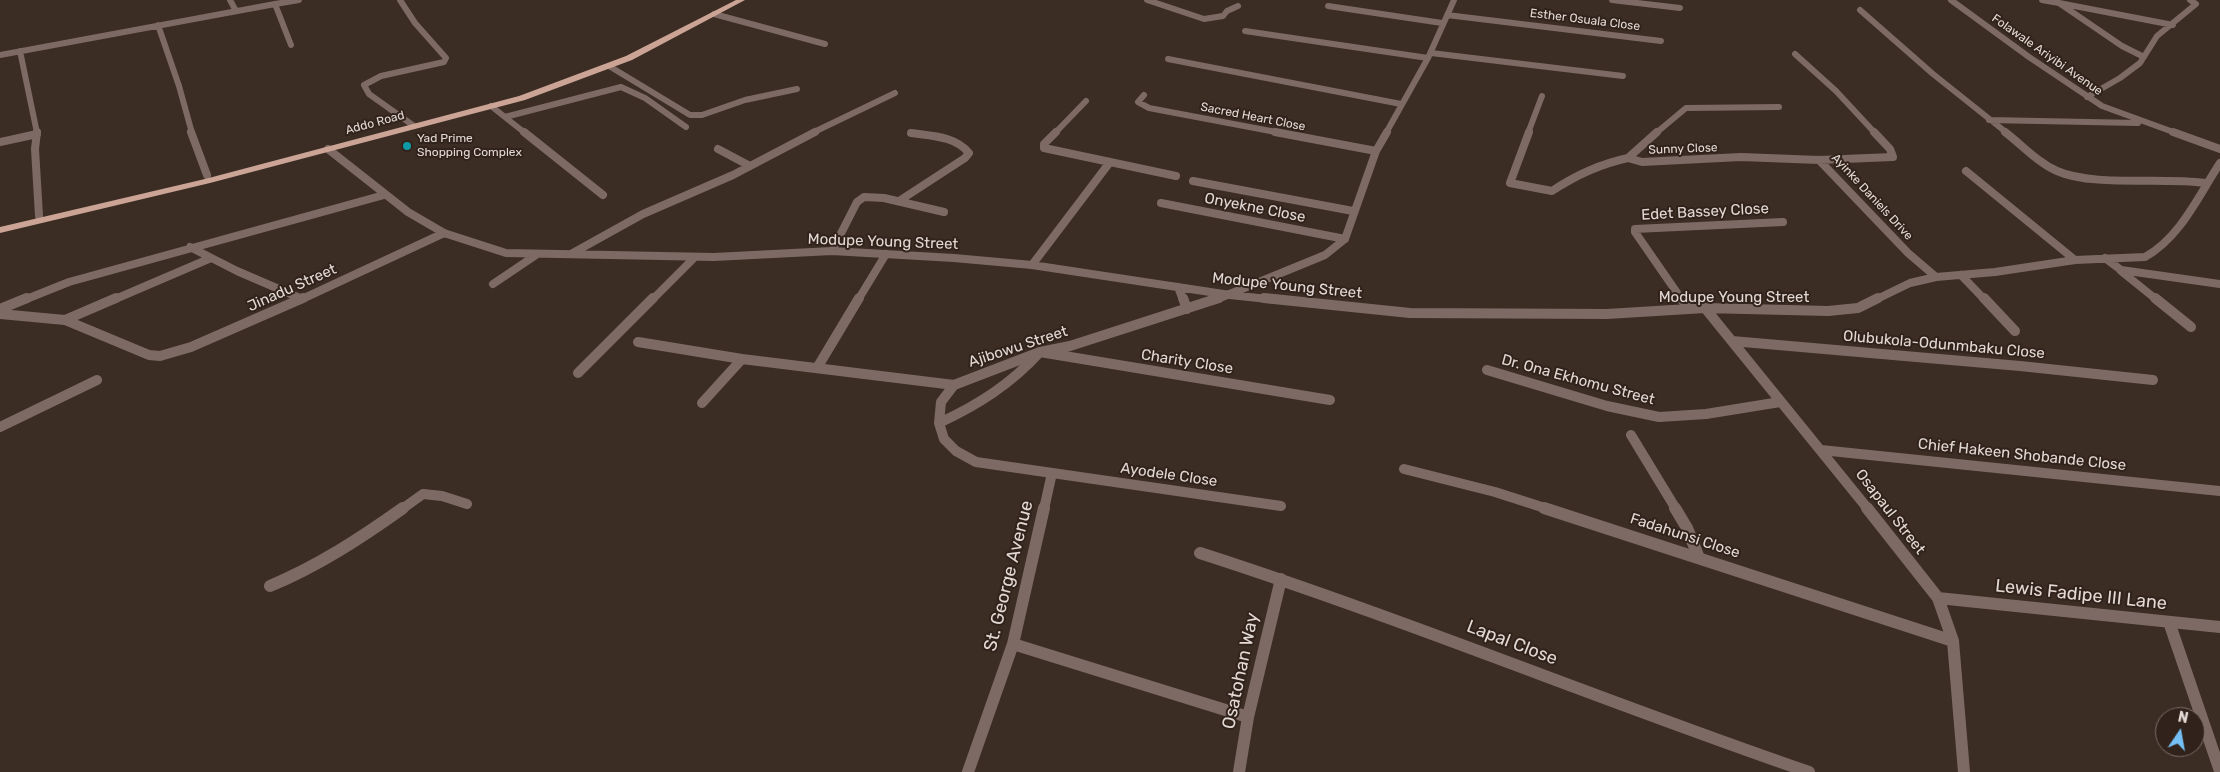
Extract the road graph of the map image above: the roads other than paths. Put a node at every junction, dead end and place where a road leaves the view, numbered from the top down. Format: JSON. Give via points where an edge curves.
{"nodes":[{"id":1,"x":230,"y":0,"type":"edge"},
{"id":2,"x":299,"y":0,"type":"edge"},
{"id":3,"x":400,"y":0,"type":"edge"},
{"id":4,"x":730,"y":0,"type":"edge"},
{"id":5,"x":741,"y":0,"type":"edge"},
{"id":6,"x":1147,"y":0,"type":"edge"},
{"id":7,"x":1454,"y":0,"type":"edge"},
{"id":8,"x":1612,"y":0,"type":"edge"},
{"id":9,"x":1951,"y":0,"type":"edge"},
{"id":10,"x":2042,"y":0,"type":"edge"},
{"id":11,"x":2195,"y":1,"type":"edge"},
{"id":12,"x":2059,"y":3,"type":"junction"},
{"id":13,"x":275,"y":4,"type":"junction"},
{"id":14,"x":1238,"y":6,"type":"dead end"},
{"id":15,"x":1328,"y":6,"type":"dead end"},
{"id":16,"x":1680,"y":8,"type":"dead end"},
{"id":17,"x":1860,"y":10,"type":"dead end"},
{"id":18,"x":236,"y":11,"type":"junction"},
{"id":19,"x":714,"y":14,"type":"junction"},
{"id":20,"x":1447,"y":15,"type":"junction"},
{"id":21,"x":1442,"y":23,"type":"junction"},
{"id":22,"x":2173,"y":25,"type":"junction"},
{"id":23,"x":158,"y":26,"type":"junction"},
{"id":24,"x":1245,"y":31,"type":"dead end"},
{"id":25,"x":1661,"y":41,"type":"dead end"},
{"id":26,"x":825,"y":44,"type":"dead end"},
{"id":27,"x":291,"y":45,"type":"dead end"},
{"id":28,"x":20,"y":52,"type":"junction"},
{"id":29,"x":1795,"y":54,"type":"dead end"},
{"id":30,"x":0,"y":55,"type":"edge"},
{"id":31,"x":1430,"y":56,"type":"junction"},
{"id":32,"x":2144,"y":57,"type":"junction"},
{"id":33,"x":1168,"y":59,"type":"dead end"},
{"id":34,"x":609,"y":66,"type":"junction"},
{"id":35,"x":1623,"y":76,"type":"dead end"},
{"id":36,"x":797,"y":89,"type":"dead end"},
{"id":37,"x":895,"y":93,"type":"dead end"},
{"id":38,"x":1144,"y":94,"type":"dead end"},
{"id":39,"x":1542,"y":96,"type":"dead end"},
{"id":40,"x":2087,"y":97,"type":"junction"},
{"id":41,"x":1086,"y":101,"type":"dead end"},
{"id":42,"x":1401,"y":104,"type":"junction"},
{"id":43,"x":491,"y":106,"type":"junction"},
{"id":44,"x":1779,"y":108,"type":"dead end"},
{"id":45,"x":504,"y":117,"type":"junction"},
{"id":46,"x":1989,"y":120,"type":"junction"},
{"id":47,"x":412,"y":124,"type":"junction"},
{"id":48,"x":2150,"y":124,"type":"junction"},
{"id":49,"x":686,"y":127,"type":"dead end"},
{"id":50,"x":911,"y":133,"type":"dead end"},
{"id":51,"x":36,"y":134,"type":"junction"},
{"id":52,"x":0,"y":142,"type":"edge"},
{"id":53,"x":328,"y":149,"type":"junction"},
{"id":54,"x":718,"y":149,"type":"dead end"},
{"id":55,"x":2220,"y":149,"type":"edge"},
{"id":56,"x":1376,"y":151,"type":"junction"},
{"id":57,"x":1628,"y":158,"type":"junction"},
{"id":58,"x":1819,"y":160,"type":"junction"},
{"id":59,"x":1110,"y":162,"type":"junction"},
{"id":60,"x":2220,"y":163,"type":"edge"},
{"id":61,"x":750,"y":166,"type":"junction"},
{"id":62,"x":1966,"y":171,"type":"dead end"},
{"id":63,"x":2217,"y":172,"type":"edge"},
{"id":64,"x":208,"y":175,"type":"junction"},
{"id":65,"x":1176,"y":176,"type":"dead end"},
{"id":66,"x":1194,"y":180,"type":"dead end"},
{"id":67,"x":2205,"y":183,"type":"junction"},
{"id":68,"x":384,"y":195,"type":"junction"},
{"id":69,"x":603,"y":195,"type":"dead end"},
{"id":70,"x":899,"y":201,"type":"junction"},
{"id":71,"x":1161,"y":203,"type":"dead end"},
{"id":72,"x":1354,"y":211,"type":"junction"},
{"id":73,"x":944,"y":212,"type":"dead end"},
{"id":74,"x":38,"y":216,"type":"junction"},
{"id":75,"x":1783,"y":222,"type":"dead end"},
{"id":76,"x":0,"y":224,"type":"edge"},
{"id":77,"x":0,"y":230,"type":"edge"},
{"id":78,"x":444,"y":233,"type":"junction"},
{"id":79,"x":1345,"y":239,"type":"junction"},
{"id":80,"x":190,"y":247,"type":"junction"},
{"id":81,"x":832,"y":251,"type":"junction"},
{"id":82,"x":570,"y":254,"type":"junction"},
{"id":83,"x":886,"y":254,"type":"junction"},
{"id":84,"x":536,"y":255,"type":"junction"},
{"id":85,"x":695,"y":257,"type":"junction"},
{"id":86,"x":211,"y":258,"type":"junction"},
{"id":87,"x":2105,"y":258,"type":"junction"},
{"id":88,"x":2074,"y":260,"type":"junction"},
{"id":89,"x":1032,"y":264,"type":"junction"},
{"id":90,"x":2121,"y":270,"type":"junction"},
{"id":91,"x":1961,"y":275,"type":"junction"},
{"id":92,"x":1936,"y":277,"type":"junction"},
{"id":93,"x":493,"y":284,"type":"dead end"},
{"id":94,"x":2220,"y":284,"type":"edge"},
{"id":95,"x":1178,"y":286,"type":"junction"},
{"id":96,"x":1230,"y":295,"type":"junction"},
{"id":97,"x":302,"y":299,"type":"junction"},
{"id":98,"x":1688,"y":308,"type":"junction"},
{"id":99,"x":1705,"y":308,"type":"junction"},
{"id":100,"x":0,"y":309,"type":"edge"},
{"id":101,"x":1186,"y":309,"type":"junction"},
{"id":102,"x":0,"y":314,"type":"edge"},
{"id":103,"x":64,"y":320,"type":"junction"},
{"id":104,"x":2191,"y":327,"type":"dead end"},
{"id":105,"x":2016,"y":331,"type":"dead end"},
{"id":106,"x":638,"y":342,"type":"dead end"},
{"id":107,"x":1732,"y":342,"type":"junction"},
{"id":108,"x":1040,"y":352,"type":"junction"},
{"id":109,"x":742,"y":359,"type":"junction"},
{"id":110,"x":817,"y":368,"type":"junction"},
{"id":111,"x":1487,"y":370,"type":"dead end"},
{"id":112,"x":578,"y":373,"type":"dead end"},
{"id":113,"x":97,"y":380,"type":"dead end"},
{"id":114,"x":2153,"y":380,"type":"dead end"},
{"id":115,"x":954,"y":385,"type":"junction"},
{"id":116,"x":1330,"y":400,"type":"dead end"},
{"id":117,"x":1780,"y":402,"type":"junction"},
{"id":118,"x":702,"y":403,"type":"dead end"},
{"id":119,"x":939,"y":423,"type":"junction"},
{"id":120,"x":0,"y":427,"type":"edge"},
{"id":121,"x":1631,"y":435,"type":"dead end"},
{"id":122,"x":1821,"y":450,"type":"junction"},
{"id":123,"x":1404,"y":470,"type":"dead end"},
{"id":124,"x":1052,"y":473,"type":"junction"},
{"id":125,"x":2220,"y":491,"type":"edge"},
{"id":126,"x":467,"y":504,"type":"dead end"},
{"id":127,"x":1282,"y":506,"type":"dead end"},
{"id":128,"x":1200,"y":553,"type":"dead end"},
{"id":129,"x":1700,"y":558,"type":"junction"},
{"id":130,"x":1281,"y":578,"type":"junction"},
{"id":131,"x":270,"y":586,"type":"dead end"},
{"id":132,"x":1938,"y":598,"type":"junction"},
{"id":133,"x":2168,"y":622,"type":"junction"},
{"id":134,"x":2220,"y":627,"type":"edge"},
{"id":135,"x":1953,"y":641,"type":"junction"},
{"id":136,"x":1013,"y":644,"type":"junction"},
{"id":137,"x":1248,"y":717,"type":"junction"},
{"id":138,"x":2220,"y":771,"type":"edge"},
{"id":139,"x":968,"y":772,"type":"edge"},
{"id":140,"x":1239,"y":772,"type":"edge"},
{"id":141,"x":1809,"y":772,"type":"edge"},
{"id":142,"x":1964,"y":772,"type":"edge"}],
"edges":[{"from":1,"to":18,"type":"street"},
{"from":2,"to":13,"type":"street"},
{"from":3,"to":47,"type":"street","via":[[415,23],[446,58],[433,66],[375,79],[364,85],[370,94]]},
{"from":4,"to":47,"type":"main road","name":"Addo Road","via":[[601,65]]},
{"from":5,"to":19,"type":"main road","name":"Addo Road"},
{"from":6,"to":14,"type":"street","via":[[1204,19],[1224,16]]},
{"from":7,"to":20,"type":"street"},
{"from":8,"to":16,"type":"street"},
{"from":9,"to":40,"type":"street","name":"Folawale Ariyibi Avenue"},
{"from":10,"to":12,"type":"street"},
{"from":11,"to":22,"type":"street"},
{"from":12,"to":22,"type":"street"},
{"from":12,"to":32,"type":"street","via":[[2122,46]]},
{"from":13,"to":18,"type":"street"},
{"from":13,"to":27,"type":"street"},
{"from":15,"to":21,"type":"street"},
{"from":17,"to":46,"type":"street"},
{"from":18,"to":23,"type":"street"},
{"from":19,"to":26,"type":"street"},
{"from":19,"to":34,"type":"main road","name":"Addo Road"},
{"from":20,"to":21,"type":"street"},
{"from":20,"to":25,"type":"street","name":"Esther Osuala Close"},
{"from":21,"to":31,"type":"street"},
{"from":22,"to":32,"type":"street","via":[[2158,36]]},
{"from":23,"to":28,"type":"street"},
{"from":23,"to":64,"type":"street","via":[[179,86],[186,118]]},
{"from":24,"to":31,"type":"street"},
{"from":28,"to":30,"type":"street"},
{"from":28,"to":51,"type":"street"},
{"from":29,"to":58,"type":"street","name":"Ayinke Daniels Drive","via":[[1836,91],[1894,156],[1887,159],[1843,157]]},
{"from":31,"to":35,"type":"street"},
{"from":31,"to":42,"type":"street"},
{"from":32,"to":40,"type":"street","via":[[2120,78]]},
{"from":33,"to":42,"type":"street"},
{"from":34,"to":36,"type":"street","via":[[690,115],[702,115],[745,100]]},
{"from":34,"to":43,"type":"main road","name":"Addo Road"},
{"from":37,"to":61,"type":"street"},
{"from":38,"to":56,"type":"street","name":"Sacred Heart Close","via":[[1138,102],[1149,108]]},
{"from":39,"to":57,"type":"street","via":[[1510,183],[1552,191],[1574,176]]},
{"from":40,"to":48,"type":"street","name":"Folawale Ariyibi Avenue","via":[[2114,112]]},
{"from":41,"to":59,"type":"street","via":[[1044,144],[1044,148]]},
{"from":42,"to":56,"type":"street"},
{"from":43,"to":45,"type":"street"},
{"from":43,"to":47,"type":"main road","name":"Addo Road"},
{"from":44,"to":57,"type":"street","name":"Sunny Close","via":[[1686,108]]},
{"from":45,"to":49,"type":"street","via":[[621,87],[658,106]]},
{"from":45,"to":69,"type":"street"},
{"from":46,"to":48,"type":"street"},
{"from":46,"to":67,"type":"street","via":[[2046,165],[2066,174]]},
{"from":47,"to":53,"type":"main road","name":"Addo Road"},
{"from":47,"to":64,"type":"main road","name":"Addo Road"},
{"from":48,"to":55,"type":"street","name":"Folawale Ariyibi Avenue"},
{"from":50,"to":70,"type":"street","via":[[955,142],[969,153]]},
{"from":51,"to":52,"type":"street"},
{"from":51,"to":74,"type":"street"},
{"from":53,"to":68,"type":"street","name":"Modupe Young Street"},
{"from":53,"to":77,"type":"main road","name":"Addo Road"},
{"from":54,"to":61,"type":"street"},
{"from":56,"to":72,"type":"street"},
{"from":57,"to":58,"type":"street","name":"Sunny Close","via":[[1642,162],[1741,157]]},
{"from":58,"to":92,"type":"street","name":"Ayinke Daniels Drive","via":[[1908,253]]},
{"from":59,"to":65,"type":"street"},
{"from":59,"to":89,"type":"street"},
{"from":60,"to":63,"type":"street","name":"Modupe Young Street"},
{"from":61,"to":82,"type":"street","via":[[643,214]]},
{"from":62,"to":88,"type":"street"},
{"from":63,"to":67,"type":"street","name":"Modupe Young Street"},
{"from":64,"to":74,"type":"main road","name":"Addo Road"},
{"from":66,"to":72,"type":"street"},
{"from":67,"to":87,"type":"street","name":"Modupe Young Street","via":[[2173,234],[2154,254]]},
{"from":68,"to":78,"type":"street","name":"Modupe Young Street"},
{"from":68,"to":80,"type":"street"},
{"from":70,"to":73,"type":"street"},
{"from":70,"to":81,"type":"street","via":[[869,196],[861,199]]},
{"from":71,"to":79,"type":"street","name":"Onyekne Close"},
{"from":72,"to":79,"type":"street"},
{"from":74,"to":76,"type":"main road","name":"Addo Road"},
{"from":75,"to":98,"type":"street","name":"Edet Bassey Close","via":[[1636,229],[1657,267]]},
{"from":78,"to":84,"type":"street","name":"Modupe Young Street","via":[[489,249]]},
{"from":78,"to":97,"type":"street","name":"Jinadu Street"},
{"from":79,"to":96,"type":"street","name":"Ajibowu Street","via":[[1324,255]]},
{"from":80,"to":86,"type":"street"},
{"from":80,"to":100,"type":"street","via":[[69,282]]},
{"from":81,"to":83,"type":"street","name":"Modupe Young Street"},
{"from":81,"to":85,"type":"street","name":"Modupe Young Street"},
{"from":82,"to":84,"type":"street","name":"Modupe Young Street"},
{"from":82,"to":85,"type":"street","name":"Modupe Young Street"},
{"from":83,"to":89,"type":"street","name":"Modupe Young Street"},
{"from":83,"to":110,"type":"street"},
{"from":84,"to":93,"type":"street"},
{"from":85,"to":112,"type":"street"},
{"from":86,"to":97,"type":"street"},
{"from":86,"to":103,"type":"street"},
{"from":87,"to":88,"type":"street","name":"Modupe Young Street"},
{"from":87,"to":90,"type":"street"},
{"from":88,"to":91,"type":"street","name":"Modupe Young Street"},
{"from":89,"to":95,"type":"street","name":"Modupe Young Street"},
{"from":90,"to":94,"type":"street"},
{"from":90,"to":104,"type":"street"},
{"from":91,"to":92,"type":"street","name":"Modupe Young Street"},
{"from":91,"to":105,"type":"street"},
{"from":92,"to":99,"type":"street","name":"Modupe Young Street","via":[[1910,284],[1858,308],[1820,312]]},
{"from":95,"to":96,"type":"street","name":"Modupe Young Street"},
{"from":95,"to":101,"type":"street"},
{"from":96,"to":98,"type":"street","name":"Modupe Young Street","via":[[1432,313],[1607,314]]},
{"from":96,"to":101,"type":"street","name":"Ajibowu Street"},
{"from":97,"to":103,"type":"street","name":"Jinadu Street","via":[[191,347],[160,356],[149,355]]},
{"from":98,"to":99,"type":"street","name":"Modupe Young Street"},
{"from":99,"to":107,"type":"street","name":"Osapaul Street"},
{"from":101,"to":108,"type":"street","name":"Ajibowu Street","via":[[1070,346]]},
{"from":102,"to":103,"type":"street"},
{"from":106,"to":109,"type":"street"},
{"from":107,"to":114,"type":"street","name":"Olubukola-Odunmbaku Close","via":[[2071,370]]},
{"from":107,"to":117,"type":"street","name":"Osapaul Street"},
{"from":108,"to":115,"type":"street","name":"Ajibowu Street"},
{"from":108,"to":116,"type":"street","name":"Charity Close"},
{"from":108,"to":119,"type":"street","via":[[1011,382],[979,404]]},
{"from":109,"to":110,"type":"street"},
{"from":109,"to":118,"type":"street"},
{"from":110,"to":115,"type":"street"},
{"from":111,"to":117,"type":"street","name":"Dr. Ona Ekhomu Street","via":[[1606,406],[1659,417],[1706,414]]},
{"from":113,"to":120,"type":"street"},
{"from":115,"to":119,"type":"street","name":"Ajibowu Street","via":[[941,402]]},
{"from":117,"to":122,"type":"street","name":"Osapaul Street"},
{"from":119,"to":124,"type":"street","via":[[944,439],[956,451],[976,462]]},
{"from":121,"to":129,"type":"street","via":[[1688,528]]},
{"from":122,"to":125,"type":"street","name":"Chief Hakeen Shobande Close"},
{"from":122,"to":132,"type":"street","name":"Osapaul Street"},
{"from":123,"to":129,"type":"street","name":"Fadahunsi Close","via":[[1495,492]]},
{"from":124,"to":127,"type":"street","name":"Ayodele Close"},
{"from":124,"to":136,"type":"street","name":"St. George Avenue"},
{"from":126,"to":131,"type":"street","via":[[423,494],[364,536],[301,573]]},
{"from":128,"to":130,"type":"street","name":"Lapal Close"},
{"from":129,"to":135,"type":"street","name":"Fadahunsi Close"},
{"from":130,"to":137,"type":"street","name":"Osatohan Way"},
{"from":130,"to":141,"type":"street","name":"Lapal Close","via":[[1676,726]]},
{"from":132,"to":133,"type":"street","name":"Lewis Fadipe III Lane"},
{"from":132,"to":135,"type":"street","name":"Osapaul Street"},
{"from":133,"to":134,"type":"street","name":"Lewis Fadipe III Lane"},
{"from":133,"to":138,"type":"street"},
{"from":135,"to":142,"type":"street","name":"Osapaul Street"},
{"from":136,"to":137,"type":"street"},
{"from":136,"to":139,"type":"street","name":"St. George Avenue"},
{"from":137,"to":140,"type":"street","name":"Osatohan Way"}]}
